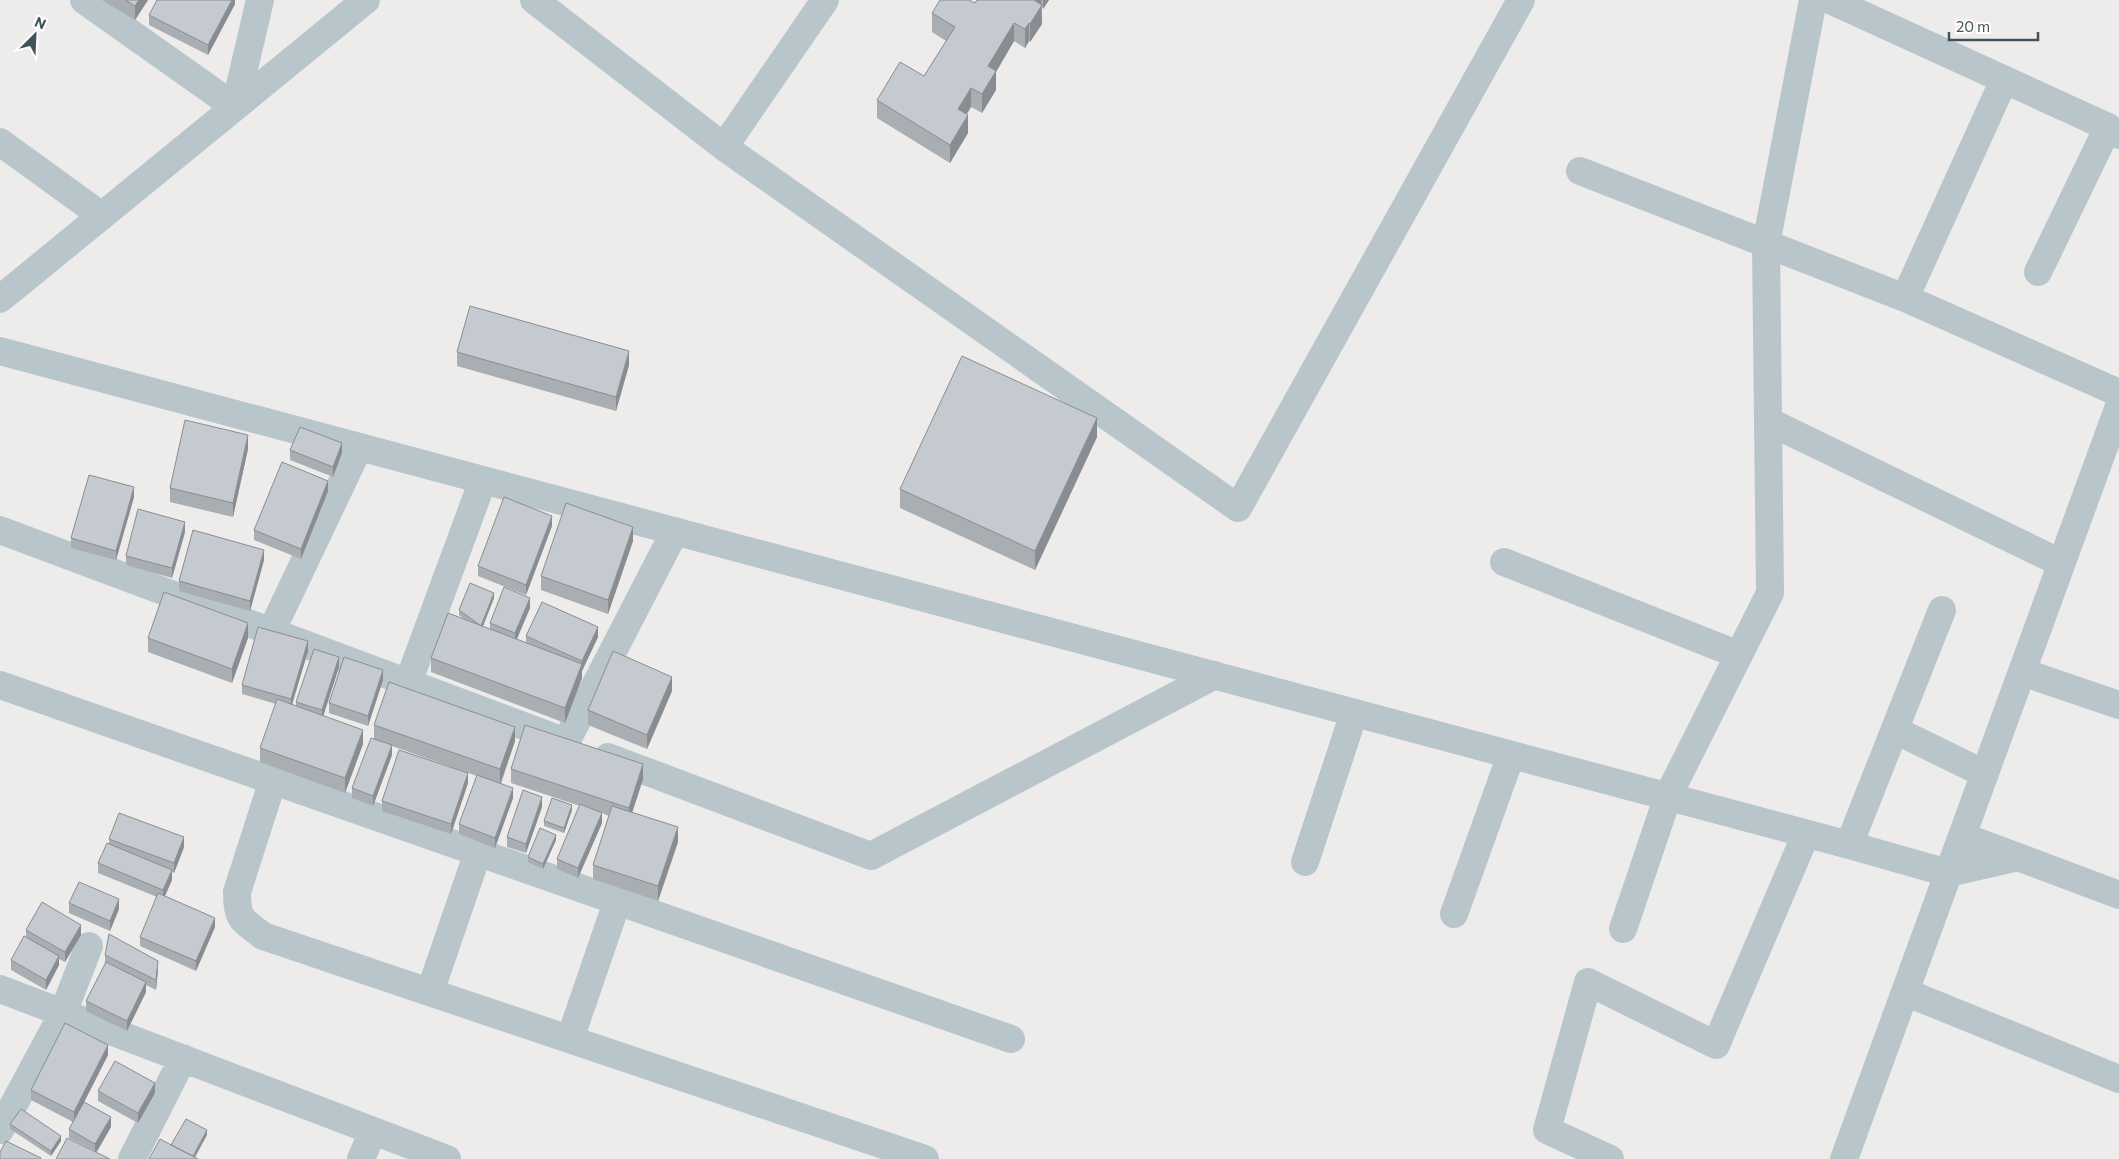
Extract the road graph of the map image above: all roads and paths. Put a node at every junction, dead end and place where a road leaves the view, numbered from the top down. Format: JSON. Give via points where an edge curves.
{"nodes":[{"id":1,"x":84,"y":0,"type":"edge"},
{"id":2,"x":260,"y":0,"type":"edge"},
{"id":3,"x":366,"y":0,"type":"edge"},
{"id":4,"x":534,"y":0,"type":"edge"},
{"id":5,"x":825,"y":0,"type":"edge"},
{"id":6,"x":1521,"y":0,"type":"edge"},
{"id":7,"x":1813,"y":0,"type":"edge"},
{"id":8,"x":1830,"y":0,"type":"edge"},
{"id":9,"x":2004,"y":80,"type":"junction"},
{"id":10,"x":235,"y":107,"type":"junction"},
{"id":11,"x":2113,"y":131,"type":"edge"},
{"id":12,"x":0,"y":142,"type":"edge"},
{"id":13,"x":724,"y":147,"type":"junction"},
{"id":14,"x":1580,"y":171,"type":"dead end"},
{"id":15,"x":102,"y":216,"type":"junction"},
{"id":16,"x":1766,"y":244,"type":"junction"},
{"id":17,"x":2038,"y":272,"type":"dead end"},
{"id":18,"x":1905,"y":298,"type":"junction"},
{"id":19,"x":0,"y":299,"type":"edge"},
{"id":20,"x":0,"y":351,"type":"edge"},
{"id":21,"x":2119,"y":393,"type":"edge"},
{"id":22,"x":2119,"y":406,"type":"edge"},
{"id":23,"x":1768,"y":421,"type":"junction"},
{"id":24,"x":359,"y":447,"type":"junction"},
{"id":25,"x":483,"y":480,"type":"junction"},
{"id":26,"x":0,"y":530,"type":"edge"},
{"id":27,"x":675,"y":531,"type":"junction"},
{"id":28,"x":1504,"y":562,"type":"dead end"},
{"id":29,"x":2062,"y":563,"type":"junction"},
{"id":30,"x":1942,"y":610,"type":"dead end"},
{"id":31,"x":270,"y":632,"type":"junction"},
{"id":32,"x":1738,"y":656,"type":"junction"},
{"id":33,"x":2022,"y":672,"type":"junction"},
{"id":34,"x":1215,"y":676,"type":"junction"},
{"id":35,"x":408,"y":683,"type":"junction"},
{"id":36,"x":0,"y":685,"type":"edge"},
{"id":37,"x":2119,"y":705,"type":"edge"},
{"id":38,"x":1354,"y":713,"type":"junction"},
{"id":39,"x":1895,"y":730,"type":"junction"},
{"id":40,"x":566,"y":742,"type":"junction"},
{"id":41,"x":1511,"y":755,"type":"junction"},
{"id":42,"x":1985,"y":774,"type":"junction"},
{"id":43,"x":272,"y":780,"type":"junction"},
{"id":44,"x":1668,"y":796,"type":"junction"},
{"id":45,"x":1806,"y":834,"type":"junction"},
{"id":46,"x":1962,"y":836,"type":"junction"},
{"id":47,"x":1849,"y":845,"type":"junction"},
{"id":48,"x":478,"y":852,"type":"junction"},
{"id":49,"x":2018,"y":857,"type":"junction"},
{"id":50,"x":1305,"y":862,"type":"dead end"},
{"id":51,"x":1948,"y":873,"type":"junction"},
{"id":52,"x":2119,"y":895,"type":"edge"},
{"id":53,"x":617,"y":902,"type":"junction"},
{"id":54,"x":1454,"y":914,"type":"dead end"},
{"id":55,"x":1623,"y":930,"type":"dead end"},
{"id":56,"x":89,"y":946,"type":"dead end"},
{"id":57,"x":0,"y":989,"type":"edge"},
{"id":58,"x":430,"y":992,"type":"junction"},
{"id":59,"x":1905,"y":992,"type":"junction"},
{"id":60,"x":63,"y":1012,"type":"junction"},
{"id":61,"x":570,"y":1039,"type":"junction"},
{"id":62,"x":1011,"y":1040,"type":"dead end"},
{"id":63,"x":184,"y":1058,"type":"junction"},
{"id":64,"x":2119,"y":1079,"type":"edge"},
{"id":65,"x":0,"y":1130,"type":"edge"},
{"id":66,"x":373,"y":1131,"type":"junction"},
{"id":67,"x":132,"y":1159,"type":"edge"},
{"id":68,"x":361,"y":1159,"type":"edge"},
{"id":69,"x":447,"y":1159,"type":"edge"},
{"id":70,"x":925,"y":1159,"type":"edge"},
{"id":71,"x":1610,"y":1159,"type":"edge"},
{"id":72,"x":1844,"y":1159,"type":"edge"}],
"edges":[{"from":1,"to":10,"type":"street"},
{"from":2,"to":10,"type":"street"},
{"from":3,"to":10,"type":"street"},
{"from":4,"to":13,"type":"street"},
{"from":5,"to":13,"type":"street"},
{"from":6,"to":13,"type":"street","via":[[1238,508]]},
{"from":7,"to":16,"type":"street"},
{"from":8,"to":9,"type":"street"},
{"from":9,"to":11,"type":"street"},
{"from":9,"to":18,"type":"street"},
{"from":10,"to":15,"type":"street"},
{"from":11,"to":17,"type":"street"},
{"from":12,"to":15,"type":"street"},
{"from":14,"to":16,"type":"street"},
{"from":15,"to":19,"type":"street"},
{"from":16,"to":18,"type":"street"},
{"from":16,"to":23,"type":"street"},
{"from":18,"to":21,"type":"street"},
{"from":20,"to":24,"type":"street"},
{"from":22,"to":29,"type":"street"},
{"from":23,"to":29,"type":"street"},
{"from":23,"to":32,"type":"street","via":[[1770,593]]},
{"from":24,"to":25,"type":"street"},
{"from":24,"to":31,"type":"street"},
{"from":25,"to":27,"type":"street"},
{"from":25,"to":35,"type":"street"},
{"from":26,"to":31,"type":"street"},
{"from":27,"to":34,"type":"street"},
{"from":27,"to":40,"type":"street"},
{"from":28,"to":32,"type":"street"},
{"from":29,"to":33,"type":"street"},
{"from":30,"to":39,"type":"street"},
{"from":31,"to":35,"type":"street"},
{"from":32,"to":44,"type":"street"},
{"from":33,"to":37,"type":"street"},
{"from":33,"to":42,"type":"street"},
{"from":34,"to":38,"type":"street"},
{"from":34,"to":40,"type":"street","via":[[870,856]]},
{"from":35,"to":40,"type":"street"},
{"from":36,"to":43,"type":"street"},
{"from":38,"to":41,"type":"street"},
{"from":38,"to":50,"type":"street"},
{"from":39,"to":42,"type":"street"},
{"from":39,"to":47,"type":"street"},
{"from":41,"to":44,"type":"street"},
{"from":41,"to":54,"type":"street"},
{"from":42,"to":46,"type":"street"},
{"from":43,"to":48,"type":"street"},
{"from":43,"to":58,"type":"street","via":[[237,892],[239,917],[263,936]]},
{"from":44,"to":45,"type":"street"},
{"from":44,"to":55,"type":"street"},
{"from":45,"to":47,"type":"street"},
{"from":45,"to":71,"type":"street","via":[[1716,1044],[1588,982],[1547,1130]]},
{"from":46,"to":49,"type":"street"},
{"from":46,"to":51,"type":"street"},
{"from":47,"to":51,"type":"street"},
{"from":48,"to":53,"type":"street"},
{"from":48,"to":58,"type":"street"},
{"from":49,"to":51,"type":"street"},
{"from":49,"to":52,"type":"street"},
{"from":51,"to":59,"type":"street"},
{"from":53,"to":61,"type":"street"},
{"from":53,"to":62,"type":"street"},
{"from":56,"to":60,"type":"street"},
{"from":57,"to":60,"type":"street"},
{"from":58,"to":61,"type":"street"},
{"from":59,"to":64,"type":"street"},
{"from":59,"to":72,"type":"street"},
{"from":60,"to":63,"type":"street"},
{"from":60,"to":65,"type":"street"},
{"from":61,"to":70,"type":"street"},
{"from":63,"to":66,"type":"street"},
{"from":63,"to":67,"type":"street"},
{"from":66,"to":68,"type":"street"},
{"from":66,"to":69,"type":"street"}]}
